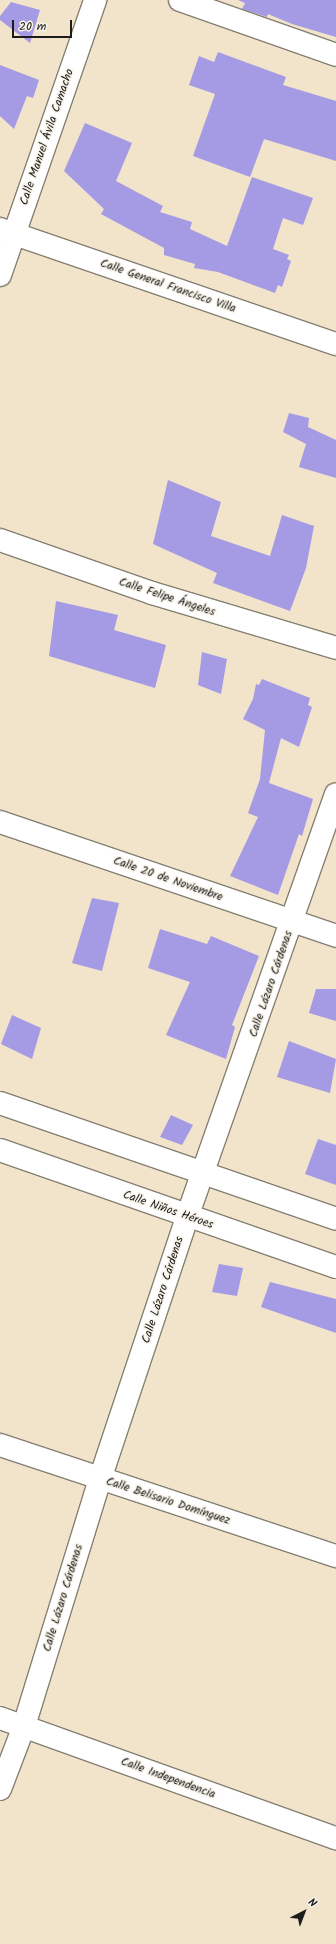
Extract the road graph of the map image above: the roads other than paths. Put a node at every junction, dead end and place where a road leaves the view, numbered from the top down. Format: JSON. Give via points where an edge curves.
{"nodes":[{"id":1,"x":96,"y":0,"type":"edge"},
{"id":2,"x":180,"y":0,"type":"edge"},
{"id":3,"x":336,"y":55,"type":"edge"},
{"id":4,"x":7,"y":231,"type":"edge"},
{"id":5,"x":0,"y":275,"type":"edge"},
{"id":6,"x":336,"y":344,"type":"edge"},
{"id":7,"x":0,"y":540,"type":"edge"},
{"id":8,"x":336,"y":648,"type":"edge"},
{"id":9,"x":336,"y":794,"type":"edge"},
{"id":10,"x":0,"y":822,"type":"edge"},
{"id":11,"x":293,"y":921,"type":"junction"},
{"id":12,"x":336,"y":936,"type":"edge"},
{"id":13,"x":0,"y":1103,"type":"edge"},
{"id":14,"x":0,"y":1150,"type":"edge"},
{"id":15,"x":204,"y":1174,"type":"junction"},
{"id":16,"x":187,"y":1217,"type":"junction"},
{"id":17,"x":336,"y":1219,"type":"edge"},
{"id":18,"x":336,"y":1267,"type":"edge"},
{"id":19,"x":0,"y":1445,"type":"edge"},
{"id":20,"x":100,"y":1479,"type":"junction"},
{"id":21,"x":336,"y":1556,"type":"edge"},
{"id":22,"x":0,"y":1718,"type":"edge"},
{"id":23,"x":24,"y":1726,"type":"junction"},
{"id":24,"x":0,"y":1789,"type":"edge"},
{"id":25,"x":336,"y":1838,"type":"edge"}],
"edges":[{"from":1,"to":4,"type":"street","name":"Calle Manuel Ávila Camacho"},
{"from":2,"to":3,"type":"street"},
{"from":4,"to":5,"type":"street","name":"Calle Manuel Ávila Camacho"},
{"from":4,"to":6,"type":"street","name":"Calle General Francisco Villa"},
{"from":7,"to":8,"type":"street","name":"Calle Felipe Ángeles","via":[[152,593]]},
{"from":9,"to":11,"type":"street","name":"Calle Lázaro Cárdenas"},
{"from":10,"to":11,"type":"street","name":"Calle 20 de Noviembre"},
{"from":11,"to":12,"type":"street","name":"Calle 20 de Noviembre"},
{"from":11,"to":15,"type":"street","name":"Calle Lázaro Cárdenas"},
{"from":13,"to":15,"type":"street"},
{"from":14,"to":16,"type":"street","name":"Calle Niños Héroes"},
{"from":15,"to":16,"type":"street","name":"Calle Lázaro Cárdenas"},
{"from":15,"to":17,"type":"street"},
{"from":16,"to":18,"type":"street","name":"Calle Niños Héroes"},
{"from":16,"to":20,"type":"street","name":"Calle Lázaro Cárdenas"},
{"from":19,"to":20,"type":"street","name":"Calle Belisario Domínguez"},
{"from":20,"to":21,"type":"street","name":"Calle Belisario Domínguez"},
{"from":20,"to":23,"type":"street","name":"Calle Lázaro Cárdenas"},
{"from":22,"to":23,"type":"street","name":"Calle Independencia"},
{"from":23,"to":24,"type":"street","name":"Calle Lázaro Cárdenas"},
{"from":23,"to":25,"type":"street","name":"Calle Independencia"}]}
